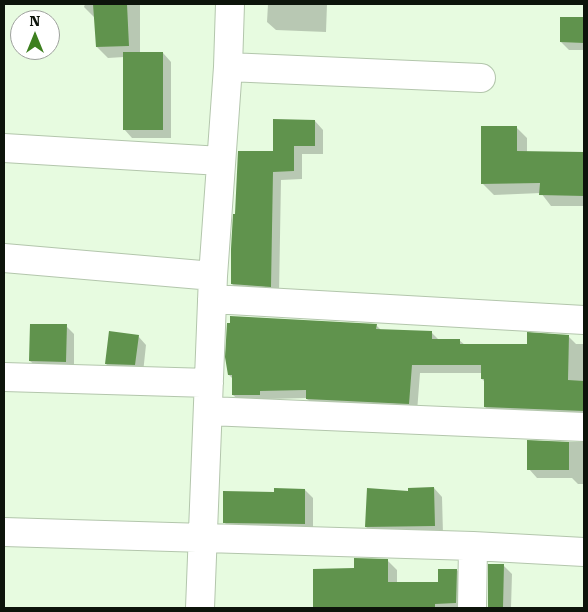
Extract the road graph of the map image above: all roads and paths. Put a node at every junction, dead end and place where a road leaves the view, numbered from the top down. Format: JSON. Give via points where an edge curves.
{"nodes":[{"id":1,"x":230,"y":4,"type":"edge"},
{"id":2,"x":228,"y":66,"type":"junction"},
{"id":3,"x":480,"y":78,"type":"dead end"},
{"id":4,"x":4,"y":148,"type":"edge"},
{"id":5,"x":222,"y":161,"type":"junction"},
{"id":6,"x":4,"y":258,"type":"edge"},
{"id":7,"x":212,"y":288,"type":"junction"},
{"id":8,"x":584,"y":320,"type":"edge"},
{"id":9,"x":4,"y":376,"type":"edge"},
{"id":10,"x":209,"y":383,"type":"junction"},
{"id":11,"x":209,"y":411,"type":"junction"},
{"id":12,"x":584,"y":427,"type":"edge"},
{"id":13,"x":4,"y":532,"type":"edge"},
{"id":14,"x":202,"y":538,"type":"junction"},
{"id":15,"x":473,"y":546,"type":"junction"},
{"id":16,"x":584,"y":552,"type":"edge"},
{"id":17,"x":200,"y":608,"type":"edge"},
{"id":18,"x":472,"y":608,"type":"edge"}],
"edges":[{"from":1,"to":2,"type":"street"},
{"from":2,"to":3,"type":"street"},
{"from":2,"to":5,"type":"street"},
{"from":4,"to":5,"type":"street"},
{"from":5,"to":7,"type":"street"},
{"from":6,"to":7,"type":"street"},
{"from":7,"to":8,"type":"street"},
{"from":7,"to":10,"type":"street"},
{"from":9,"to":10,"type":"street"},
{"from":10,"to":11,"type":"street"},
{"from":11,"to":12,"type":"street"},
{"from":11,"to":14,"type":"street"},
{"from":13,"to":14,"type":"street"},
{"from":14,"to":15,"type":"street"},
{"from":14,"to":17,"type":"street"},
{"from":15,"to":16,"type":"street"},
{"from":15,"to":18,"type":"street"}]}
